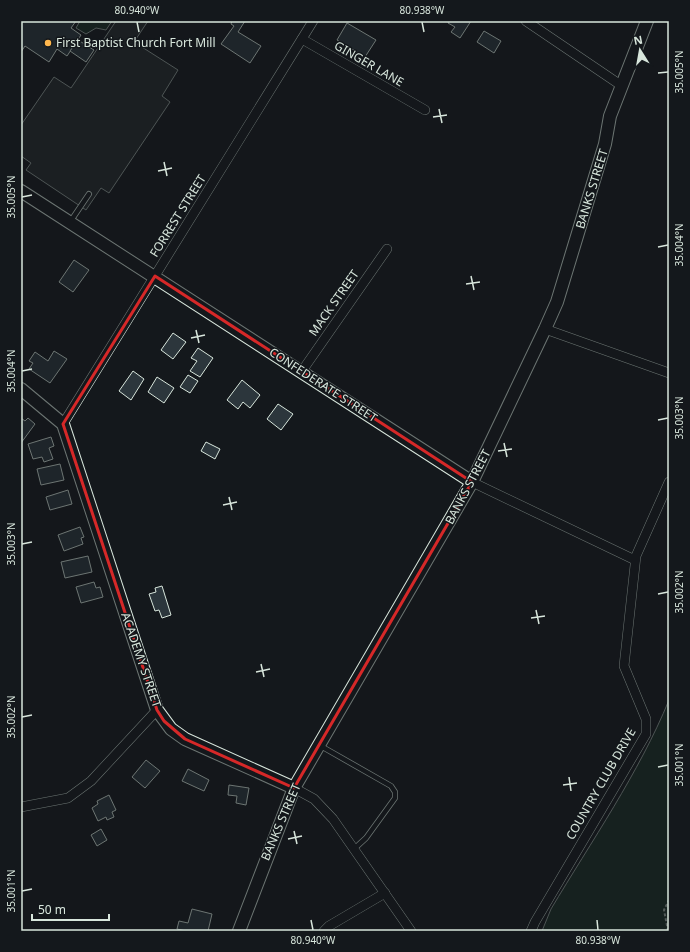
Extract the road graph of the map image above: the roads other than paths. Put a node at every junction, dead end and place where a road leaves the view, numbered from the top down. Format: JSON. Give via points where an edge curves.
{"nodes":[{"id":1,"x":313,"y":21,"type":"edge"},
{"id":2,"x":526,"y":21,"type":"edge"},
{"id":3,"x":647,"y":21,"type":"edge"},
{"id":4,"x":302,"y":39,"type":"junction"},
{"id":5,"x":622,"y":86,"type":"junction"},
{"id":6,"x":425,"y":110,"type":"dead end"},
{"id":7,"x":21,"y":191,"type":"edge"},
{"id":8,"x":89,"y":194,"type":"dead end"},
{"id":9,"x":70,"y":222,"type":"junction"},
{"id":10,"x":387,"y":249,"type":"dead end"},
{"id":11,"x":155,"y":276,"type":"junction"},
{"id":12,"x":545,"y":329,"type":"junction"},
{"id":13,"x":302,"y":371,"type":"junction"},
{"id":14,"x":669,"y":373,"type":"edge"},
{"id":15,"x":21,"y":389,"type":"edge"},
{"id":16,"x":63,"y":424,"type":"junction"},
{"id":17,"x":472,"y":482,"type":"junction"},
{"id":18,"x":669,"y":482,"type":"edge"},
{"id":19,"x":635,"y":560,"type":"junction"},
{"id":20,"x":157,"y":710,"type":"junction"},
{"id":21,"x":319,"y":745,"type":"junction"},
{"id":22,"x":294,"y":788,"type":"junction"},
{"id":23,"x":21,"y":807,"type":"edge"},
{"id":24,"x":354,"y":849,"type":"junction"},
{"id":25,"x":385,"y":893,"type":"junction"},
{"id":26,"x":239,"y":931,"type":"edge"},
{"id":27,"x":324,"y":931,"type":"edge"},
{"id":28,"x":412,"y":931,"type":"edge"},
{"id":29,"x":531,"y":931,"type":"edge"}],
"edges":[{"from":1,"to":4,"type":"street","name":"FORREST STREET"},
{"from":2,"to":5,"type":"street"},
{"from":3,"to":5,"type":"street","name":"BANKS STREET"},
{"from":4,"to":6,"type":"street","name":"GINGER LANE"},
{"from":4,"to":11,"type":"street","name":"FORREST STREET"},
{"from":5,"to":12,"type":"street","name":"BANKS STREET","via":[[610,116],[605,144],[559,295]]},
{"from":7,"to":9,"type":"street","name":"CONFEDERATE STREET"},
{"from":8,"to":9,"type":"lane"},
{"from":9,"to":11,"type":"street","name":"CONFEDERATE STREET"},
{"from":10,"to":13,"type":"street","name":"MACK STREET"},
{"from":11,"to":13,"type":"street","name":"CONFEDERATE STREET"},
{"from":11,"to":16,"type":"street","name":"FORREST STREET"},
{"from":12,"to":14,"type":"street"},
{"from":12,"to":17,"type":"street","name":"BANKS STREET"},
{"from":13,"to":17,"type":"street","name":"CONFEDERATE STREET"},
{"from":15,"to":16,"type":"street"},
{"from":16,"to":20,"type":"street","name":"ACADEMY STREET"},
{"from":17,"to":19,"type":"street","name":"CONFEDERATE STREET"},
{"from":17,"to":21,"type":"street","name":"BANKS STREET"},
{"from":18,"to":19,"type":"street","name":"COUNTRY CLUB DRIVE"},
{"from":19,"to":29,"type":"street","name":"COUNTRY CLUB DRIVE","via":[[624,666],[646,719],[646,734]]},
{"from":20,"to":22,"type":"street","name":"ACADEMY STREET","via":[[171,729],[185,739]]},
{"from":20,"to":23,"type":"street","via":[[91,781],[68,798]]},
{"from":21,"to":22,"type":"street","name":"BANKS STREET"},
{"from":21,"to":24,"type":"lane","via":[[391,786],[395,792],[395,798],[371,832]]},
{"from":22,"to":24,"type":"street","name":"ACADEMY STREET","via":[[314,798]]},
{"from":22,"to":26,"type":"street","name":"BANKS STREET"},
{"from":24,"to":25,"type":"street","name":"ACADEMY STREET"},
{"from":25,"to":27,"type":"street"},
{"from":25,"to":28,"type":"street","name":"ACADEMY STREET"}]}
